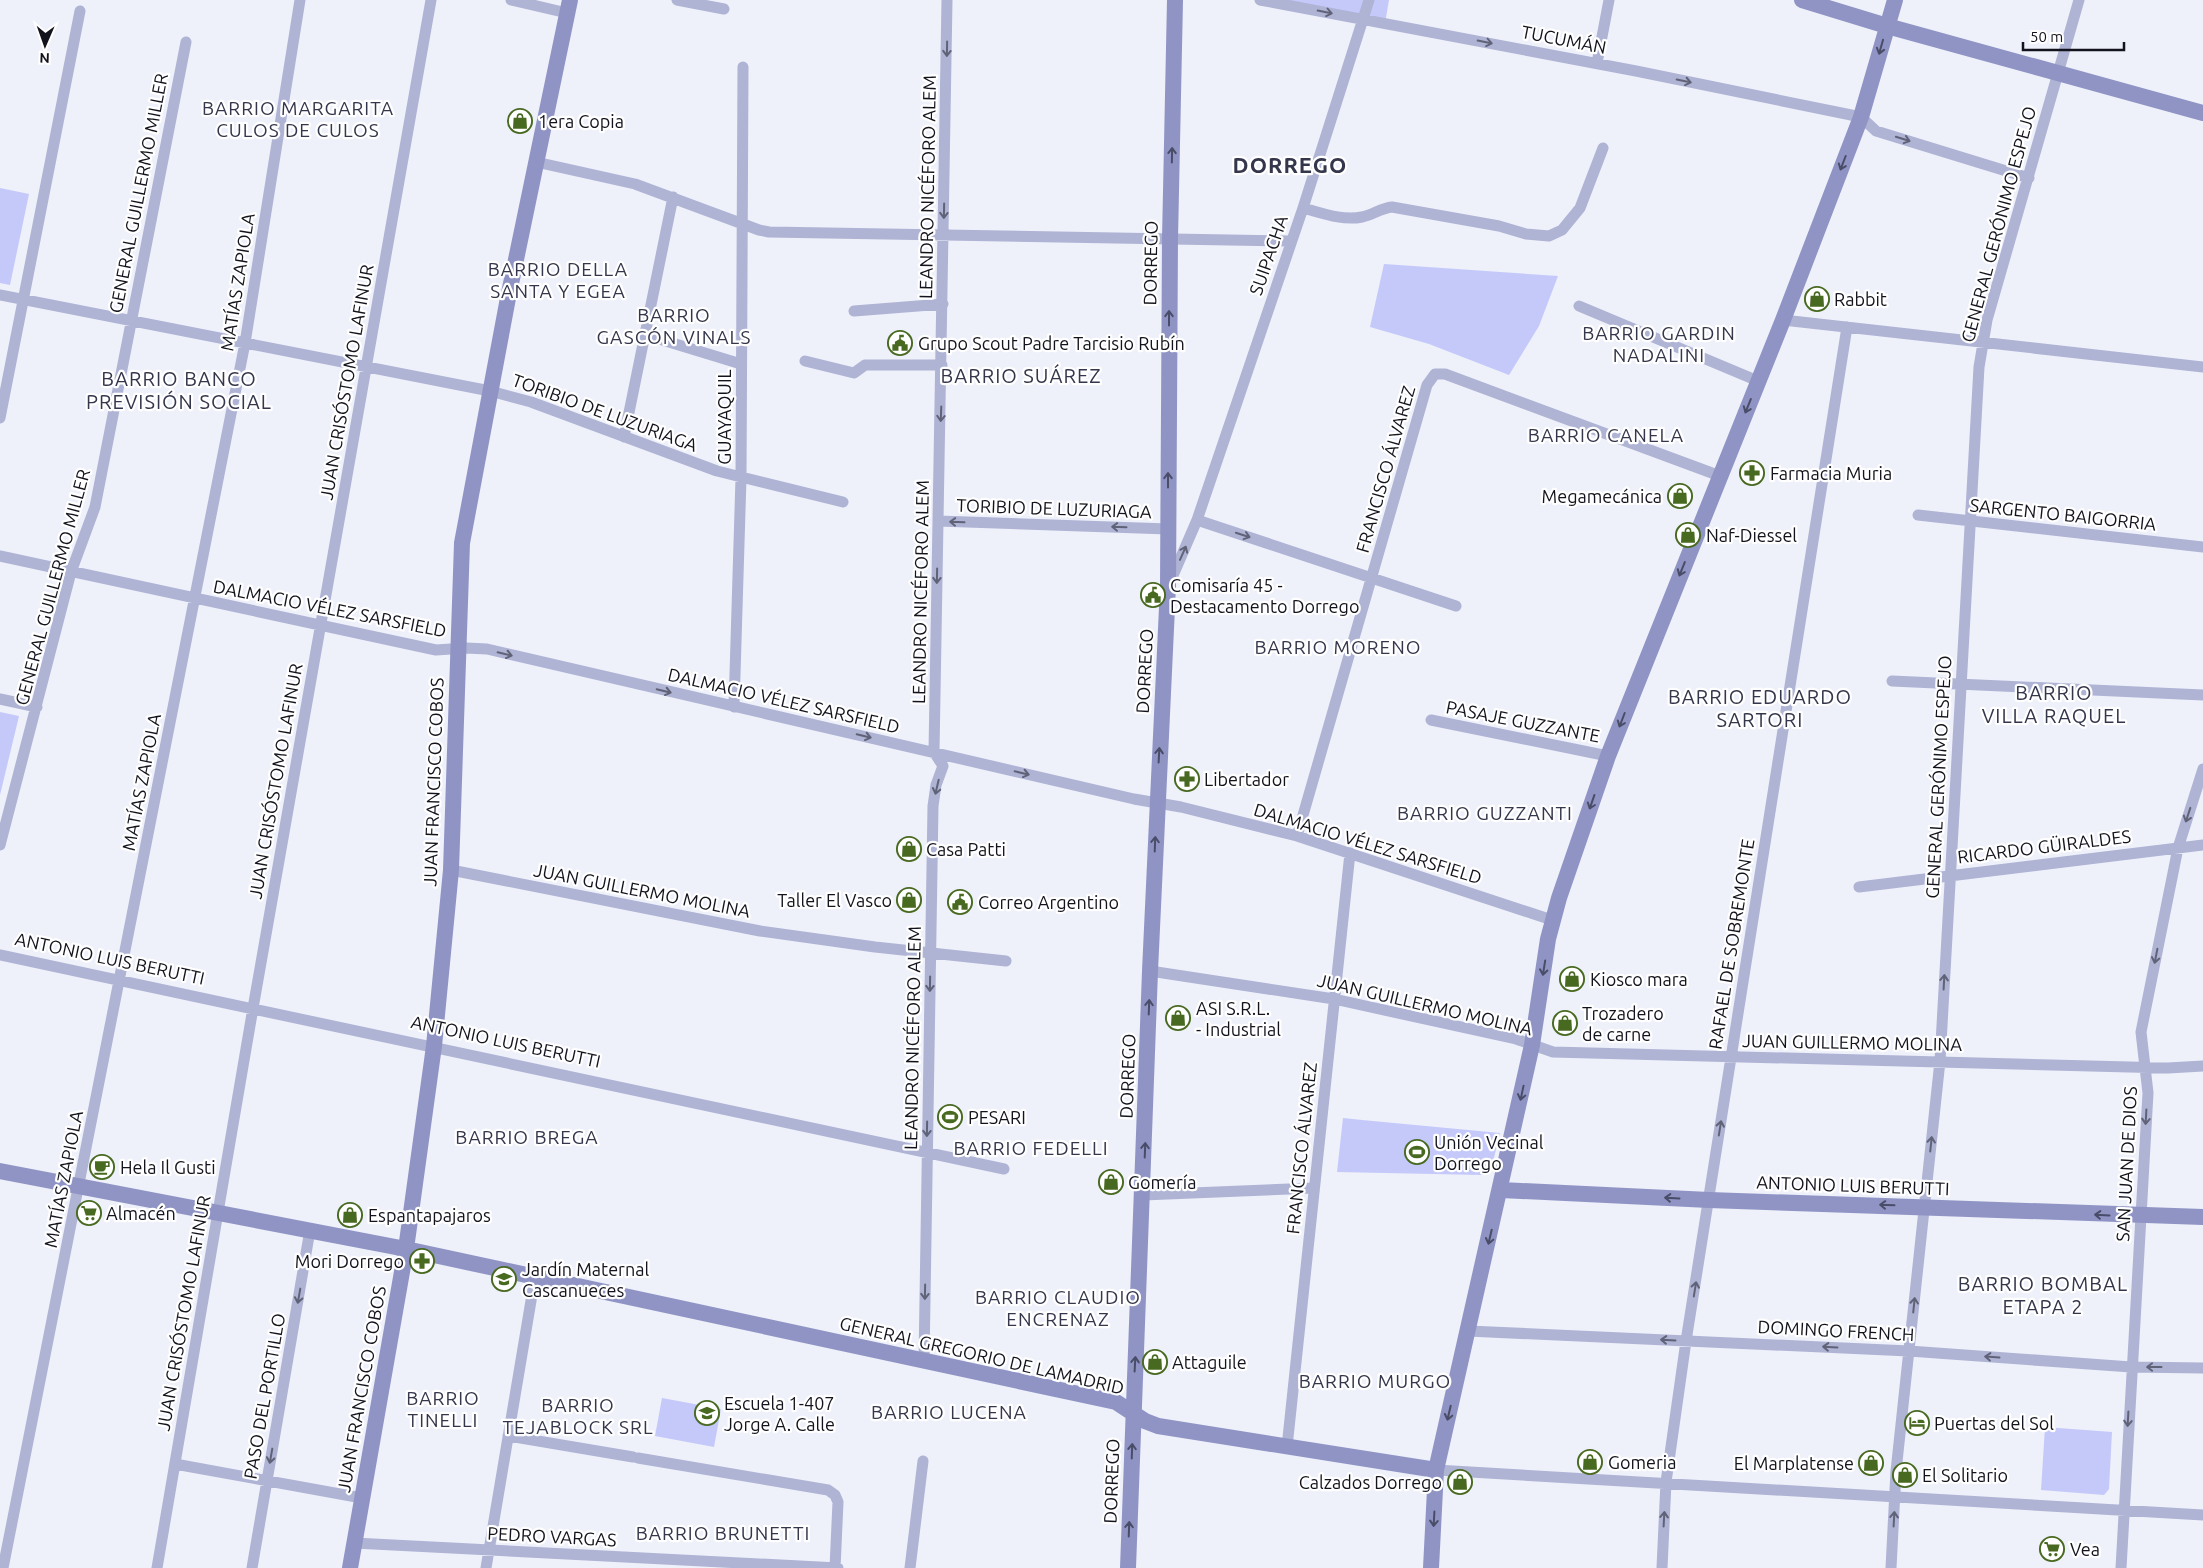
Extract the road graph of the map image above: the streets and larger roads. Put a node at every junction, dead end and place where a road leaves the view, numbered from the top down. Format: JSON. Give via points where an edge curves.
{"nodes":[{"id":1,"x":300,"y":0,"type":"edge"},
{"id":2,"x":431,"y":0,"type":"edge"},
{"id":3,"x":511,"y":0,"type":"edge"},
{"id":4,"x":677,"y":0,"type":"edge"},
{"id":5,"x":947,"y":0,"type":"edge"},
{"id":6,"x":1175,"y":0,"type":"edge"},
{"id":7,"x":1260,"y":0,"type":"edge"},
{"id":8,"x":1369,"y":0,"type":"edge"},
{"id":9,"x":1610,"y":0,"type":"edge"},
{"id":10,"x":1802,"y":0,"type":"edge"},
{"id":11,"x":1895,"y":0,"type":"edge"},
{"id":12,"x":2079,"y":0,"type":"edge"},
{"id":13,"x":568,"y":6,"type":"edge"},
{"id":14,"x":724,"y":9,"type":"dead end"},
{"id":15,"x":80,"y":12,"type":"dead end"},
{"id":16,"x":1364,"y":20,"type":"junction"},
{"id":17,"x":1887,"y":26,"type":"junction"},
{"id":18,"x":186,"y":42,"type":"dead end"},
{"id":19,"x":1597,"y":63,"type":"junction"},
{"id":20,"x":743,"y":67,"type":"dead end"},
{"id":21,"x":2058,"y":73,"type":"junction"},
{"id":22,"x":2203,"y":113,"type":"edge"},
{"id":23,"x":1860,"y":117,"type":"junction"},
{"id":24,"x":1603,"y":148,"type":"dead end"},
{"id":25,"x":536,"y":162,"type":"junction"},
{"id":26,"x":2029,"y":178,"type":"junction"},
{"id":27,"x":673,"y":197,"type":"junction"},
{"id":28,"x":1303,"y":208,"type":"junction"},
{"id":29,"x":742,"y":224,"type":"junction"},
{"id":30,"x":944,"y":235,"type":"junction"},
{"id":31,"x":1170,"y":239,"type":"junction"},
{"id":32,"x":1292,"y":242,"type":"junction"},
{"id":33,"x":0,"y":295,"type":"edge"},
{"id":34,"x":23,"y":299,"type":"junction"},
{"id":35,"x":943,"y":304,"type":"junction"},
{"id":36,"x":1579,"y":306,"type":"dead end"},
{"id":37,"x":854,"y":310,"type":"dead end"},
{"id":38,"x":1783,"y":320,"type":"junction"},
{"id":39,"x":131,"y":321,"type":"junction"},
{"id":40,"x":1847,"y":327,"type":"junction"},
{"id":41,"x":646,"y":335,"type":"junction"},
{"id":42,"x":245,"y":343,"type":"junction"},
{"id":43,"x":1982,"y":343,"type":"junction"},
{"id":44,"x":805,"y":361,"type":"dead end"},
{"id":45,"x":741,"y":364,"type":"junction"},
{"id":46,"x":942,"y":365,"type":"junction"},
{"id":47,"x":366,"y":367,"type":"junction"},
{"id":48,"x":2203,"y":367,"type":"edge"},
{"id":49,"x":1758,"y":381,"type":"junction"},
{"id":50,"x":490,"y":391,"type":"junction"},
{"id":51,"x":0,"y":418,"type":"edge"},
{"id":52,"x":624,"y":437,"type":"junction"},
{"id":53,"x":1720,"y":476,"type":"junction"},
{"id":54,"x":741,"y":478,"type":"junction"},
{"id":55,"x":843,"y":502,"type":"dead end"},
{"id":56,"x":1918,"y":515,"type":"dead end"},
{"id":57,"x":1197,"y":520,"type":"junction"},
{"id":58,"x":938,"y":521,"type":"junction"},
{"id":59,"x":1969,"y":521,"type":"junction"},
{"id":60,"x":1168,"y":529,"type":"junction"},
{"id":61,"x":2203,"y":547,"type":"edge"},
{"id":62,"x":0,"y":556,"type":"edge"},
{"id":63,"x":71,"y":572,"type":"junction"},
{"id":64,"x":1371,"y":577,"type":"junction"},
{"id":65,"x":1168,"y":586,"type":"junction"},
{"id":66,"x":194,"y":599,"type":"junction"},
{"id":67,"x":1456,"y":606,"type":"dead end"},
{"id":68,"x":321,"y":625,"type":"junction"},
{"id":69,"x":457,"y":648,"type":"junction"},
{"id":70,"x":1892,"y":681,"type":"dead end"},
{"id":71,"x":1960,"y":684,"type":"junction"},
{"id":72,"x":2203,"y":695,"type":"edge"},
{"id":73,"x":0,"y":699,"type":"edge"},
{"id":74,"x":37,"y":707,"type":"junction"},
{"id":75,"x":734,"y":707,"type":"junction"},
{"id":76,"x":1431,"y":720,"type":"dead end"},
{"id":77,"x":934,"y":752,"type":"junction"},
{"id":78,"x":1608,"y":756,"type":"junction"},
{"id":79,"x":2203,"y":769,"type":"edge"},
{"id":80,"x":1157,"y":803,"type":"junction"},
{"id":81,"x":2,"y":829,"type":"edge"},
{"id":82,"x":1297,"y":836,"type":"junction"},
{"id":83,"x":2203,"y":845,"type":"edge"},
{"id":84,"x":0,"y":846,"type":"edge"},
{"id":85,"x":2178,"y":848,"type":"junction"},
{"id":86,"x":1350,"y":853,"type":"junction"},
{"id":87,"x":451,"y":870,"type":"junction"},
{"id":88,"x":1950,"y":874,"type":"junction"},
{"id":89,"x":1859,"y":887,"type":"dead end"},
{"id":90,"x":1552,"y":920,"type":"junction"},
{"id":91,"x":931,"y":954,"type":"junction"},
{"id":92,"x":0,"y":955,"type":"edge"},
{"id":93,"x":1006,"y":961,"type":"dead end"},
{"id":94,"x":1150,"y":971,"type":"junction"},
{"id":95,"x":120,"y":980,"type":"junction"},
{"id":96,"x":1334,"y":999,"type":"junction"},
{"id":97,"x":253,"y":1008,"type":"junction"},
{"id":98,"x":434,"y":1046,"type":"junction"},
{"id":99,"x":1532,"y":1046,"type":"junction"},
{"id":100,"x":1731,"y":1057,"type":"junction"},
{"id":101,"x":1940,"y":1062,"type":"junction"},
{"id":102,"x":2203,"y":1066,"type":"edge"},
{"id":103,"x":2146,"y":1067,"type":"junction"},
{"id":104,"x":927,"y":1152,"type":"junction"},
{"id":105,"x":1004,"y":1169,"type":"dead end"},
{"id":106,"x":0,"y":1171,"type":"edge"},
{"id":107,"x":79,"y":1188,"type":"junction"},
{"id":108,"x":1314,"y":1188,"type":"junction"},
{"id":109,"x":1501,"y":1190,"type":"junction"},
{"id":110,"x":1143,"y":1195,"type":"junction"},
{"id":111,"x":1709,"y":1200,"type":"junction"},
{"id":112,"x":1925,"y":1207,"type":"junction"},
{"id":113,"x":218,"y":1214,"type":"junction"},
{"id":114,"x":2141,"y":1216,"type":"junction"},
{"id":115,"x":2203,"y":1217,"type":"edge"},
{"id":116,"x":310,"y":1230,"type":"junction"},
{"id":117,"x":406,"y":1249,"type":"junction"},
{"id":118,"x":535,"y":1277,"type":"junction"},
{"id":119,"x":1468,"y":1331,"type":"junction"},
{"id":120,"x":1686,"y":1341,"type":"junction"},
{"id":121,"x":1909,"y":1351,"type":"junction"},
{"id":122,"x":924,"y":1361,"type":"junction"},
{"id":123,"x":2131,"y":1367,"type":"junction"},
{"id":124,"x":2203,"y":1368,"type":"edge"},
{"id":125,"x":1133,"y":1412,"type":"junction"},
{"id":126,"x":508,"y":1436,"type":"junction"},
{"id":127,"x":1286,"y":1447,"type":"junction"},
{"id":128,"x":923,"y":1461,"type":"dead end"},
{"id":129,"x":175,"y":1464,"type":"junction"},
{"id":130,"x":1436,"y":1470,"type":"junction"},
{"id":131,"x":267,"y":1480,"type":"junction"},
{"id":132,"x":1666,"y":1482,"type":"junction"},
{"id":133,"x":1895,"y":1496,"type":"junction"},
{"id":134,"x":362,"y":1498,"type":"junction"},
{"id":135,"x":2124,"y":1510,"type":"junction"},
{"id":136,"x":2203,"y":1514,"type":"edge"},
{"id":137,"x":354,"y":1543,"type":"junction"},
{"id":138,"x":489,"y":1550,"type":"junction"},
{"id":139,"x":3,"y":1568,"type":"edge"},
{"id":140,"x":157,"y":1568,"type":"edge"},
{"id":141,"x":252,"y":1568,"type":"edge"},
{"id":142,"x":350,"y":1568,"type":"edge"},
{"id":143,"x":486,"y":1568,"type":"edge"},
{"id":144,"x":836,"y":1568,"type":"edge"},
{"id":145,"x":910,"y":1568,"type":"edge"},
{"id":146,"x":1128,"y":1568,"type":"edge"},
{"id":147,"x":1431,"y":1568,"type":"edge"},
{"id":148,"x":1662,"y":1568,"type":"edge"},
{"id":149,"x":1891,"y":1568,"type":"edge"},
{"id":150,"x":2121,"y":1568,"type":"edge"}],
"edges":[{"from":1,"to":42,"type":"street","name":"MATÍAS ZAPIOLA"},
{"from":2,"to":47,"type":"street","name":"JUAN CRISÓSTOMO LAFINUR"},
{"from":3,"to":13,"type":"street"},
{"from":4,"to":14,"type":"street"},
{"from":5,"to":30,"type":"street","name":"LEANDRO NICÉFORO ALEM","one_way":true},
{"from":31,"to":6,"type":"street","name":"DORREGO","one_way":true},
{"from":7,"to":16,"type":"street","name":"TUCUMÁN","one_way":true},
{"from":8,"to":16,"type":"street","name":"SUIPACHA"},
{"from":9,"to":19,"type":"street"},
{"from":10,"to":17,"type":"street"},
{"from":11,"to":17,"type":"street"},
{"from":12,"to":21,"type":"street","name":"GENERAL GERÓNIMO ESPEJO"},
{"from":13,"to":25,"type":"street","name":"JUAN FRANCISCO COBOS"},
{"from":15,"to":34,"type":"street"},
{"from":16,"to":19,"type":"street","name":"TUCUMÁN","one_way":true},
{"from":16,"to":28,"type":"street","name":"SUIPACHA"},
{"from":17,"to":21,"type":"street"},
{"from":17,"to":23,"type":"street","one_way":true},
{"from":18,"to":39,"type":"street","name":"GENERAL GUILLERMO MILLER"},
{"from":19,"to":23,"type":"street","name":"TUCUMÁN","one_way":true},
{"from":20,"to":29,"type":"street","name":"GUAYAQUIL"},
{"from":21,"to":22,"type":"street"},
{"from":21,"to":26,"type":"street","name":"GENERAL GERÓNIMO ESPEJO"},
{"from":23,"to":26,"type":"street","one_way":true,"via":[[1876,131]]},
{"from":23,"to":38,"type":"street","one_way":true},
{"from":24,"to":28,"type":"street","via":[[1580,208],[1562,230],[1549,236],[1392,207],[1364,217],[1345,218]]},
{"from":25,"to":27,"type":"street","via":[[635,184]]},
{"from":25,"to":50,"type":"street","name":"JUAN FRANCISCO COBOS"},
{"from":26,"to":43,"type":"street","name":"GENERAL GERÓNIMO ESPEJO"},
{"from":27,"to":29,"type":"street"},
{"from":27,"to":41,"type":"street"},
{"from":28,"to":32,"type":"street","name":"SUIPACHA"},
{"from":29,"to":30,"type":"street","via":[[779,233]]},
{"from":29,"to":45,"type":"street","name":"GUAYAQUIL"},
{"from":30,"to":31,"type":"street"},
{"from":30,"to":35,"type":"street","name":"LEANDRO NICÉFORO ALEM"},
{"from":31,"to":32,"type":"street"},
{"from":60,"to":31,"type":"street","name":"DORREGO","one_way":true},
{"from":32,"to":57,"type":"street","name":"SUIPACHA"},
{"from":33,"to":34,"type":"street","name":"TORIBIO DE LUZURIAGA"},
{"from":34,"to":39,"type":"street","name":"TORIBIO DE LUZURIAGA"},
{"from":34,"to":51,"type":"street"},
{"from":35,"to":37,"type":"street"},
{"from":35,"to":46,"type":"street","name":"LEANDRO NICÉFORO ALEM"},
{"from":36,"to":49,"type":"street"},
{"from":38,"to":40,"type":"street"},
{"from":38,"to":49,"type":"street"},
{"from":39,"to":42,"type":"street","name":"TORIBIO DE LUZURIAGA"},
{"from":39,"to":63,"type":"street","name":"GENERAL GUILLERMO MILLER","via":[[95,507]]},
{"from":40,"to":43,"type":"street"},
{"from":40,"to":100,"type":"street","name":"RAFAEL DE SOBREMONTE"},
{"from":41,"to":45,"type":"street"},
{"from":41,"to":52,"type":"street"},
{"from":42,"to":47,"type":"street","name":"TORIBIO DE LUZURIAGA"},
{"from":42,"to":66,"type":"street","name":"MATÍAS ZAPIOLA"},
{"from":43,"to":48,"type":"street"},
{"from":43,"to":59,"type":"street","name":"GENERAL GERÓNIMO ESPEJO"},
{"from":44,"to":46,"type":"street","via":[[854,374],[865,365]]},
{"from":45,"to":54,"type":"street","name":"GUAYAQUIL"},
{"from":46,"to":58,"type":"street","name":"LEANDRO NICÉFORO ALEM","one_way":true},
{"from":47,"to":50,"type":"street","name":"TORIBIO DE LUZURIAGA"},
{"from":47,"to":68,"type":"street","name":"JUAN CRISÓSTOMO LAFINUR"},
{"from":49,"to":53,"type":"street","one_way":true},
{"from":50,"to":52,"type":"street","name":"TORIBIO DE LUZURIAGA","via":[[532,402]]},
{"from":50,"to":69,"type":"street","name":"JUAN FRANCISCO COBOS","via":[[462,543]]},
{"from":52,"to":54,"type":"street","name":"TORIBIO DE LUZURIAGA"},
{"from":53,"to":64,"type":"street","name":"FRANCISCO ÁLVAREZ","via":[[1445,374],[1435,374],[1427,385]]},
{"from":53,"to":78,"type":"street","one_way":true},
{"from":54,"to":55,"type":"street","name":"TORIBIO DE LUZURIAGA"},
{"from":54,"to":75,"type":"street","name":"GUAYAQUIL"},
{"from":56,"to":59,"type":"street","name":"SARGENTO BAIGORRIA"},
{"from":57,"to":64,"type":"street","one_way":true},
{"from":65,"to":57,"type":"street","name":"DORREGO","one_way":true},
{"from":60,"to":58,"type":"street","name":"TORIBIO DE LUZURIAGA","one_way":true},
{"from":58,"to":77,"type":"street","name":"LEANDRO NICÉFORO ALEM","one_way":true},
{"from":59,"to":61,"type":"street","name":"SARGENTO BAIGORRIA"},
{"from":59,"to":71,"type":"street","name":"GENERAL GERÓNIMO ESPEJO"},
{"from":60,"to":65,"type":"street","name":"DORREGO"},
{"from":62,"to":63,"type":"street","name":"DALMACIO VÉLEZ SARSFIELD"},
{"from":63,"to":66,"type":"street","name":"DALMACIO VÉLEZ SARSFIELD"},
{"from":63,"to":74,"type":"street","name":"GENERAL GUILLERMO MILLER"},
{"from":64,"to":67,"type":"street"},
{"from":64,"to":82,"type":"street","name":"FRANCISCO ÁLVAREZ"},
{"from":80,"to":65,"type":"street","name":"DORREGO","one_way":true},
{"from":66,"to":68,"type":"street","name":"DALMACIO VÉLEZ SARSFIELD"},
{"from":66,"to":95,"type":"street","name":"MATÍAS ZAPIOLA"},
{"from":68,"to":69,"type":"street","name":"DALMACIO VÉLEZ SARSFIELD","via":[[436,650]]},
{"from":68,"to":97,"type":"street","name":"JUAN CRISÓSTOMO LAFINUR"},
{"from":69,"to":75,"type":"street","name":"DALMACIO VÉLEZ SARSFIELD","one_way":true,"via":[[487,649]]},
{"from":69,"to":87,"type":"street","name":"JUAN FRANCISCO COBOS"},
{"from":70,"to":71,"type":"street"},
{"from":71,"to":72,"type":"street"},
{"from":71,"to":88,"type":"street","name":"GENERAL GERÓNIMO ESPEJO"},
{"from":73,"to":74,"type":"street"},
{"from":74,"to":81,"type":"street","name":"GENERAL GUILLERMO MILLER"},
{"from":75,"to":77,"type":"street","name":"DALMACIO VÉLEZ SARSFIELD","one_way":true},
{"from":76,"to":78,"type":"street","name":"PASAJE GUZZANTE"},
{"from":77,"to":80,"type":"street","name":"DALMACIO VÉLEZ SARSFIELD","one_way":true},
{"from":77,"to":91,"type":"street","name":"LEANDRO NICÉFORO ALEM","one_way":true,"via":[[943,766],[933,806]]},
{"from":78,"to":90,"type":"street","one_way":true},
{"from":79,"to":85,"type":"street","name":"SAN JUAN DE DIOS","one_way":true},
{"from":80,"to":82,"type":"street","name":"DALMACIO VÉLEZ SARSFIELD"},
{"from":94,"to":80,"type":"street","name":"DORREGO","one_way":true},
{"from":81,"to":84,"type":"street","name":"GENERAL GUILLERMO MILLER"},
{"from":82,"to":86,"type":"street","name":"DALMACIO VÉLEZ SARSFIELD"},
{"from":83,"to":85,"type":"street","name":"RICARDO GÜIRALDES"},
{"from":85,"to":88,"type":"street","name":"RICARDO GÜIRALDES"},
{"from":85,"to":103,"type":"street","name":"SAN JUAN DE DIOS","one_way":true,"via":[[2142,1032]]},
{"from":86,"to":90,"type":"street","name":"DALMACIO VÉLEZ SARSFIELD"},
{"from":86,"to":96,"type":"street","name":"FRANCISCO ÁLVAREZ"},
{"from":87,"to":91,"type":"street","name":"JUAN GUILLERMO MOLINA","via":[[760,931]]},
{"from":87,"to":98,"type":"street","name":"JUAN FRANCISCO COBOS"},
{"from":88,"to":89,"type":"street","name":"RICARDO GÜIRALDES"},
{"from":101,"to":88,"type":"street","name":"GENERAL GERÓNIMO ESPEJO","one_way":true},
{"from":90,"to":99,"type":"street","one_way":true},
{"from":91,"to":93,"type":"street","name":"JUAN GUILLERMO MOLINA"},
{"from":91,"to":104,"type":"street","name":"LEANDRO NICÉFORO ALEM","one_way":true},
{"from":92,"to":95,"type":"street","name":"ANTONIO LUIS BERUTTI"},
{"from":94,"to":96,"type":"street","name":"JUAN GUILLERMO MOLINA"},
{"from":110,"to":94,"type":"street","name":"DORREGO","one_way":true},
{"from":95,"to":97,"type":"street","name":"ANTONIO LUIS BERUTTI"},
{"from":95,"to":107,"type":"street","name":"MATÍAS ZAPIOLA"},
{"from":96,"to":99,"type":"street","name":"JUAN GUILLERMO MOLINA","via":[[1516,1039]]},
{"from":96,"to":108,"type":"street","name":"FRANCISCO ÁLVAREZ"},
{"from":97,"to":98,"type":"street","name":"ANTONIO LUIS BERUTTI"},
{"from":97,"to":113,"type":"street","name":"JUAN CRISÓSTOMO LAFINUR"},
{"from":98,"to":104,"type":"street","name":"ANTONIO LUIS BERUTTI"},
{"from":98,"to":117,"type":"street","name":"JUAN FRANCISCO COBOS"},
{"from":99,"to":100,"type":"street","name":"JUAN GUILLERMO MOLINA","via":[[1552,1052]]},
{"from":99,"to":109,"type":"street","one_way":true},
{"from":100,"to":101,"type":"street","name":"JUAN GUILLERMO MOLINA"},
{"from":111,"to":100,"type":"street","name":"RAFAEL DE SOBREMONTE","one_way":true},
{"from":101,"to":103,"type":"street","name":"JUAN GUILLERMO MOLINA"},
{"from":112,"to":101,"type":"street","name":"GENERAL GERÓNIMO ESPEJO","one_way":true},
{"from":102,"to":103,"type":"street","name":"JUAN GUILLERMO MOLINA"},
{"from":103,"to":114,"type":"street","name":"SAN JUAN DE DIOS","one_way":true,"via":[[2148,1094]]},
{"from":104,"to":105,"type":"street","name":"ANTONIO LUIS BERUTTI"},
{"from":104,"to":122,"type":"street","name":"LEANDRO NICÉFORO ALEM","one_way":true},
{"from":106,"to":107,"type":"street","name":"GENERAL GREGORIO DE LAMADRID"},
{"from":107,"to":113,"type":"street","name":"GENERAL GREGORIO DE LAMADRID"},
{"from":107,"to":139,"type":"street","name":"MATÍAS ZAPIOLA"},
{"from":108,"to":110,"type":"street"},
{"from":108,"to":127,"type":"street","name":"FRANCISCO ÁLVAREZ"},
{"from":111,"to":109,"type":"street","name":"ANTONIO LUIS BERUTTI","one_way":true},
{"from":109,"to":119,"type":"street","one_way":true},
{"from":125,"to":110,"type":"street","name":"DORREGO","one_way":true},
{"from":112,"to":111,"type":"street","name":"ANTONIO LUIS BERUTTI","one_way":true},
{"from":120,"to":111,"type":"street","name":"RAFAEL DE SOBREMONTE","one_way":true},
{"from":114,"to":112,"type":"street","name":"ANTONIO LUIS BERUTTI","one_way":true},
{"from":121,"to":112,"type":"street","name":"GENERAL GERÓNIMO ESPEJO","one_way":true},
{"from":113,"to":116,"type":"street","name":"GENERAL GREGORIO DE LAMADRID"},
{"from":113,"to":129,"type":"street","name":"JUAN CRISÓSTOMO LAFINUR"},
{"from":114,"to":115,"type":"street","name":"ANTONIO LUIS BERUTTI"},
{"from":114,"to":123,"type":"street","name":"SAN JUAN DE DIOS"},
{"from":116,"to":117,"type":"street","name":"GENERAL GREGORIO DE LAMADRID"},
{"from":116,"to":131,"type":"street","name":"PASO DEL PORTILLO","one_way":true},
{"from":117,"to":118,"type":"street","name":"GENERAL GREGORIO DE LAMADRID"},
{"from":117,"to":134,"type":"street","name":"JUAN FRANCISCO COBOS"},
{"from":118,"to":122,"type":"street","name":"GENERAL GREGORIO DE LAMADRID"},
{"from":118,"to":126,"type":"street"},
{"from":120,"to":119,"type":"street","name":"DOMINGO FRENCH","one_way":true},
{"from":119,"to":130,"type":"street","one_way":true},
{"from":121,"to":120,"type":"street","name":"DOMINGO FRENCH","one_way":true},
{"from":120,"to":132,"type":"street","name":"RAFAEL DE SOBREMONTE"},
{"from":123,"to":121,"type":"street","name":"DOMINGO FRENCH","one_way":true},
{"from":121,"to":133,"type":"street","name":"GENERAL GERÓNIMO ESPEJO"},
{"from":122,"to":125,"type":"street","name":"GENERAL GREGORIO DE LAMADRID","via":[[1116,1402]]},
{"from":124,"to":123,"type":"street","name":"DOMINGO FRENCH","one_way":true},
{"from":123,"to":135,"type":"street","name":"SAN JUAN DE DIOS","one_way":true},
{"from":125,"to":127,"type":"street","name":"GENERAL GREGORIO DE LAMADRID","via":[[1158,1426]]},
{"from":146,"to":125,"type":"street","name":"DORREGO","one_way":true},
{"from":126,"to":138,"type":"street"},
{"from":126,"to":144,"type":"street","via":[[828,1490],[838,1502]]},
{"from":127,"to":130,"type":"street","name":"GENERAL GREGORIO DE LAMADRID"},
{"from":128,"to":145,"type":"street"},
{"from":129,"to":131,"type":"street"},
{"from":129,"to":140,"type":"street","name":"JUAN CRISÓSTOMO LAFINUR"},
{"from":130,"to":132,"type":"street","name":"GENERAL GREGORIO DE LAMADRID"},
{"from":130,"to":147,"type":"street","one_way":true},
{"from":131,"to":134,"type":"street"},
{"from":131,"to":141,"type":"street","name":"PASO DEL PORTILLO"},
{"from":132,"to":133,"type":"street","name":"GENERAL GREGORIO DE LAMADRID"},
{"from":148,"to":132,"type":"street","name":"RAFAEL DE SOBREMONTE","one_way":true},
{"from":133,"to":135,"type":"street","name":"GENERAL GREGORIO DE LAMADRID"},
{"from":149,"to":133,"type":"street","name":"GENERAL GERÓNIMO ESPEJO","one_way":true},
{"from":134,"to":137,"type":"street","name":"JUAN FRANCISCO COBOS"},
{"from":135,"to":136,"type":"street","name":"GENERAL GREGORIO DE LAMADRID"},
{"from":135,"to":150,"type":"street","name":"SAN JUAN DE DIOS"},
{"from":137,"to":138,"type":"street","name":"PEDRO VARGAS"},
{"from":137,"to":142,"type":"street","name":"JUAN FRANCISCO COBOS"},
{"from":138,"to":143,"type":"street"},
{"from":138,"to":144,"type":"street","name":"PEDRO VARGAS"}]}
